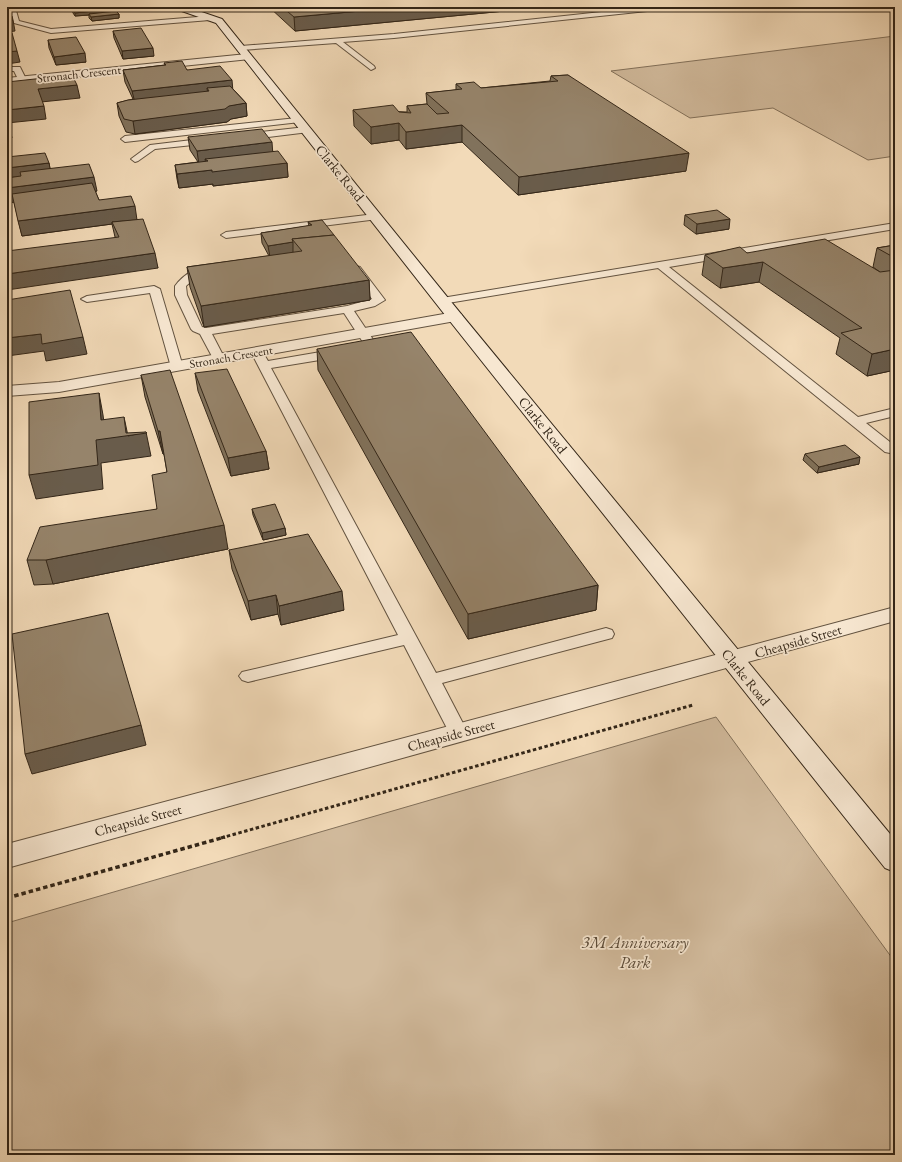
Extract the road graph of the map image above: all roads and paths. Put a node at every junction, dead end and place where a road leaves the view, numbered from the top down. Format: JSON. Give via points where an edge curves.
{"nodes":[{"id":1,"x":12,"y":7,"type":"edge"},
{"id":2,"x":180,"y":7,"type":"edge"},
{"id":3,"x":666,"y":7,"type":"edge"},
{"id":4,"x":210,"y":18,"type":"junction"},
{"id":5,"x":338,"y":41,"type":"junction"},
{"id":6,"x":244,"y":53,"type":"junction"},
{"id":7,"x":371,"y":68,"type":"dead end"},
{"id":8,"x":7,"y":69,"type":"edge"},
{"id":9,"x":22,"y":80,"type":"junction"},
{"id":10,"x":7,"y":81,"type":"edge"},
{"id":11,"x":302,"y":125,"type":"junction"},
{"id":12,"x":237,"y":138,"type":"edge"},
{"id":13,"x":125,"y":139,"type":"edge"},
{"id":14,"x":214,"y":141,"type":"edge"},
{"id":15,"x":135,"y":160,"type":"dead end"},
{"id":16,"x":375,"y":217,"type":"junction"},
{"id":17,"x":895,"y":226,"type":"edge"},
{"id":18,"x":226,"y":235,"type":"dead end"},
{"id":19,"x":351,"y":263,"type":"edge"},
{"id":20,"x":660,"y":265,"type":"junction"},
{"id":21,"x":218,"y":269,"type":"edge"},
{"id":22,"x":87,"y":299,"type":"dead end"},
{"id":23,"x":442,"y":301,"type":"junction"},
{"id":24,"x":348,"y":308,"type":"junction"},
{"id":25,"x":455,"y":317,"type":"junction"},
{"id":26,"x":205,"y":332,"type":"junction"},
{"id":27,"x":367,"y":340,"type":"junction"},
{"id":28,"x":386,"y":344,"type":"edge"},
{"id":29,"x":219,"y":359,"type":"junction"},
{"id":30,"x":261,"y":359,"type":"junction"},
{"id":31,"x":177,"y":366,"type":"junction"},
{"id":32,"x":7,"y":391,"type":"edge"},
{"id":33,"x":895,"y":412,"type":"edge"},
{"id":34,"x":857,"y":421,"type":"junction"},
{"id":35,"x":890,"y":449,"type":"dead end"},
{"id":36,"x":895,"y":614,"type":"edge"},
{"id":37,"x":606,"y":634,"type":"dead end"},
{"id":38,"x":409,"y":638,"type":"junction"},
{"id":39,"x":732,"y":659,"type":"junction"},
{"id":40,"x":248,"y":676,"type":"dead end"},
{"id":41,"x":432,"y":680,"type":"junction"},
{"id":42,"x":693,"y":705,"type":"dead end"},
{"id":43,"x":459,"y":733,"type":"junction"},
{"id":44,"x":7,"y":856,"type":"edge"},
{"id":45,"x":895,"y":860,"type":"edge"},
{"id":46,"x":7,"y":898,"type":"edge"}],
"edges":[{"from":1,"to":4,"type":"lane","via":[[16,22],[51,31]]},
{"from":2,"to":4,"type":"main road","name":"Clarke Road"},
{"from":3,"to":5,"type":"lane"},
{"from":4,"to":6,"type":"main road","name":"Clarke Road","via":[[219,21]]},
{"from":5,"to":6,"type":"lane","via":[[291,41]]},
{"from":5,"to":7,"type":"lane"},
{"from":6,"to":9,"type":"main road","name":"Stronach Crescent"},
{"from":6,"to":11,"type":"main road","name":"Clarke Road"},
{"from":8,"to":9,"type":"lane","via":[[17,69]]},
{"from":9,"to":10,"type":"main road","name":"Stronach Crescent"},
{"from":11,"to":12,"type":"lane"},
{"from":11,"to":13,"type":"lane"},
{"from":11,"to":16,"type":"main road","name":"Clarke Road"},
{"from":14,"to":15,"type":"lane","via":[[153,147]]},
{"from":16,"to":18,"type":"lane"},
{"from":16,"to":23,"type":"main road","name":"Clarke Road"},
{"from":17,"to":20,"type":"lane"},
{"from":19,"to":24,"type":"lane","via":[[380,300]]},
{"from":20,"to":23,"type":"lane"},
{"from":20,"to":34,"type":"lane"},
{"from":21,"to":26,"type":"lane","via":[[195,272],[180,286],[181,295],[196,329]]},
{"from":22,"to":31,"type":"lane","via":[[154,289]]},
{"from":23,"to":25,"type":"main road","name":"Clarke Road"},
{"from":24,"to":26,"type":"lane"},
{"from":24,"to":27,"type":"lane"},
{"from":25,"to":27,"type":"main road","name":"Stronach Crescent"},
{"from":25,"to":39,"type":"main road","name":"Clarke Road"},
{"from":26,"to":29,"type":"lane"},
{"from":27,"to":28,"type":"lane"},
{"from":27,"to":30,"type":"main road","name":"Stronach Crescent"},
{"from":27,"to":30,"type":"lane","via":[[352,350]]},
{"from":29,"to":30,"type":"main road","name":"Stronach Crescent"},
{"from":29,"to":31,"type":"main road","name":"Stronach Crescent"},
{"from":30,"to":38,"type":"lane"},
{"from":31,"to":32,"type":"main road","name":"Stronach Crescent","via":[[59,387]]},
{"from":33,"to":34,"type":"lane"},
{"from":34,"to":35,"type":"lane"},
{"from":36,"to":39,"type":"main road","name":"Cheapside Street"},
{"from":37,"to":41,"type":"lane"},
{"from":38,"to":40,"type":"lane"},
{"from":38,"to":41,"type":"lane"},
{"from":39,"to":43,"type":"main road","name":"Cheapside Street"},
{"from":39,"to":45,"type":"main road","name":"Clarke Road"},
{"from":41,"to":43,"type":"lane"},
{"from":42,"to":46,"type":"path"},
{"from":43,"to":44,"type":"main road","name":"Cheapside Street"}]}
